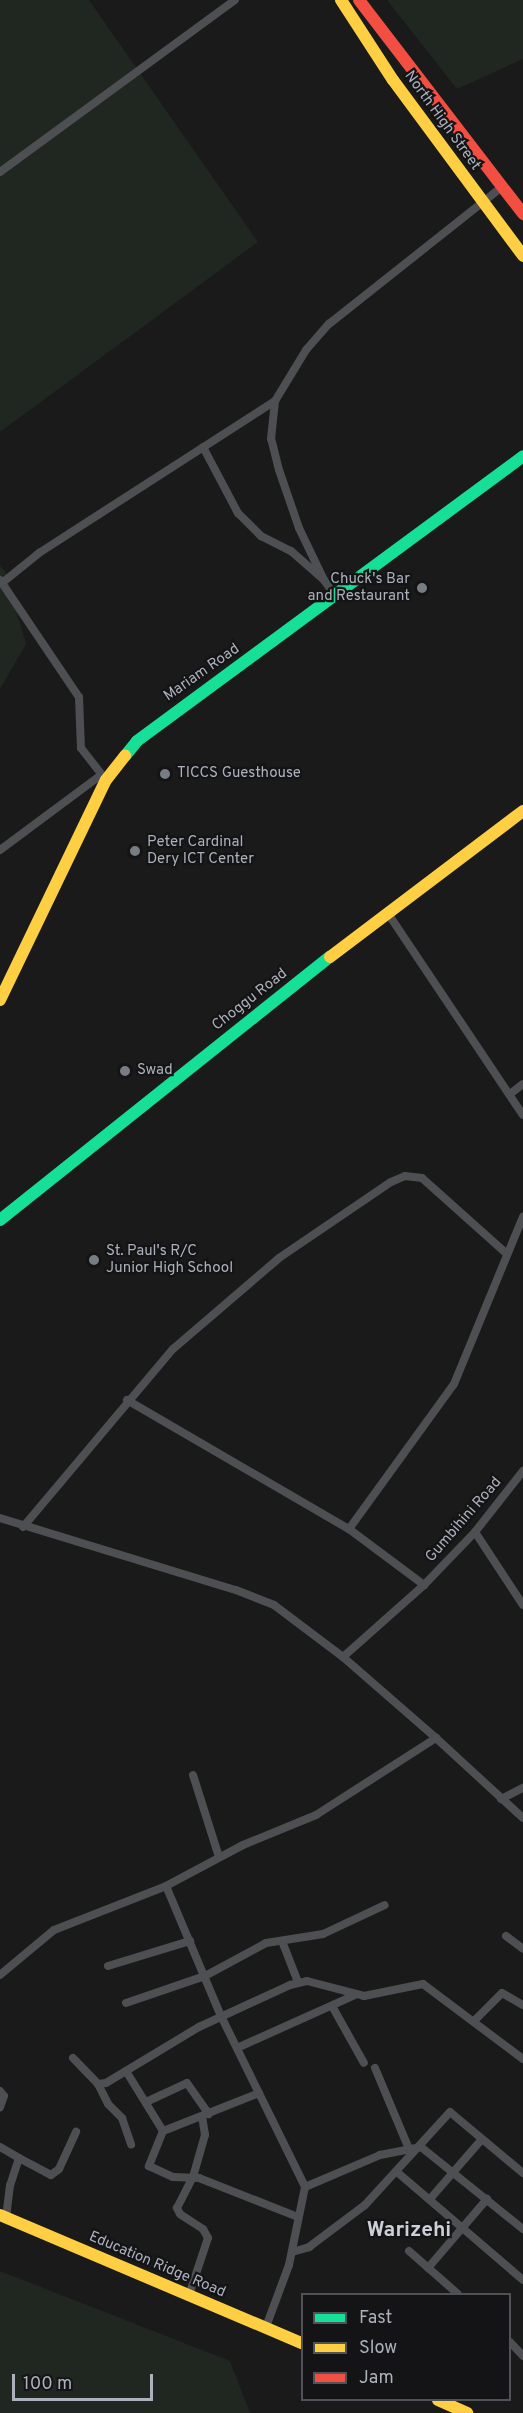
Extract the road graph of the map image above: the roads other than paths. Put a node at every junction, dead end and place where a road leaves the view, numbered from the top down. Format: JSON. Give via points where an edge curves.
{"nodes":[{"id":1,"x":234,"y":0,"type":"edge"},
{"id":2,"x":341,"y":0,"type":"edge"},
{"id":3,"x":359,"y":0,"type":"edge"},
{"id":4,"x":0,"y":172,"type":"edge"},
{"id":5,"x":503,"y":186,"type":"junction"},
{"id":6,"x":484,"y":205,"type":"junction"},
{"id":7,"x":523,"y":214,"type":"edge"},
{"id":8,"x":523,"y":256,"type":"edge"},
{"id":9,"x":275,"y":401,"type":"junction"},
{"id":10,"x":204,"y":447,"type":"junction"},
{"id":11,"x":523,"y":456,"type":"edge"},
{"id":12,"x":324,"y":580,"type":"junction"},
{"id":13,"x":1,"y":581,"type":"edge"},
{"id":14,"x":336,"y":597,"type":"junction"},
{"id":15,"x":104,"y":778,"type":"junction"},
{"id":16,"x":523,"y":811,"type":"edge"},
{"id":17,"x":0,"y":850,"type":"edge"},
{"id":18,"x":387,"y":912,"type":"junction"},
{"id":19,"x":0,"y":1000,"type":"edge"},
{"id":20,"x":523,"y":1084,"type":"edge"},
{"id":21,"x":510,"y":1094,"type":"junction"},
{"id":22,"x":523,"y":1115,"type":"edge"},
{"id":23,"x":523,"y":1217,"type":"edge"},
{"id":24,"x":0,"y":1220,"type":"edge"},
{"id":25,"x":507,"y":1254,"type":"junction"},
{"id":26,"x":127,"y":1400,"type":"junction"},
{"id":27,"x":523,"y":1471,"type":"edge"},
{"id":28,"x":0,"y":1518,"type":"edge"},
{"id":29,"x":23,"y":1527,"type":"junction"},
{"id":30,"x":349,"y":1529,"type":"junction"},
{"id":31,"x":475,"y":1532,"type":"junction"},
{"id":32,"x":424,"y":1585,"type":"junction"},
{"id":33,"x":523,"y":1605,"type":"edge"},
{"id":34,"x":343,"y":1657,"type":"junction"},
{"id":35,"x":436,"y":1738,"type":"junction"},
{"id":36,"x":193,"y":1775,"type":"dead end"},
{"id":37,"x":523,"y":1788,"type":"edge"},
{"id":38,"x":501,"y":1799,"type":"junction"},
{"id":39,"x":523,"y":1818,"type":"edge"},
{"id":40,"x":219,"y":1857,"type":"junction"},
{"id":41,"x":166,"y":1886,"type":"junction"},
{"id":42,"x":385,"y":1905,"type":"dead end"},
{"id":43,"x":506,"y":1936,"type":"dead end"},
{"id":44,"x":190,"y":1941,"type":"junction"},
{"id":45,"x":282,"y":1941,"type":"junction"},
{"id":46,"x":523,"y":1949,"type":"edge"},
{"id":47,"x":108,"y":1966,"type":"dead end"},
{"id":48,"x":0,"y":1975,"type":"edge"},
{"id":49,"x":205,"y":1976,"type":"junction"},
{"id":50,"x":297,"y":1982,"type":"junction"},
{"id":51,"x":355,"y":1995,"type":"junction"},
{"id":52,"x":126,"y":2003,"type":"dead end"},
{"id":53,"x":523,"y":2005,"type":"edge"},
{"id":54,"x":332,"y":2006,"type":"junction"},
{"id":55,"x":221,"y":2016,"type":"junction"},
{"id":56,"x":475,"y":2020,"type":"junction"},
{"id":57,"x":237,"y":2048,"type":"junction"},
{"id":58,"x":74,"y":2058,"type":"dead end"},
{"id":59,"x":523,"y":2059,"type":"edge"},
{"id":60,"x":364,"y":2063,"type":"dead end"},
{"id":61,"x":375,"y":2068,"type":"dead end"},
{"id":62,"x":126,"y":2071,"type":"junction"},
{"id":63,"x":98,"y":2084,"type":"junction"},
{"id":64,"x":0,"y":2091,"type":"edge"},
{"id":65,"x":259,"y":2093,"type":"junction"},
{"id":66,"x":146,"y":2102,"type":"junction"},
{"id":67,"x":0,"y":2107,"type":"edge"},
{"id":68,"x":205,"y":2115,"type":"junction"},
{"id":69,"x":163,"y":2131,"type":"junction"},
{"id":70,"x":76,"y":2132,"type":"dead end"},
{"id":71,"x":482,"y":2139,"type":"junction"},
{"id":72,"x":130,"y":2144,"type":"dead end"},
{"id":73,"x":422,"y":2146,"type":"junction"},
{"id":74,"x":0,"y":2147,"type":"edge"},
{"id":75,"x":409,"y":2149,"type":"junction"},
{"id":76,"x":19,"y":2158,"type":"junction"},
{"id":77,"x":397,"y":2172,"type":"junction"},
{"id":78,"x":454,"y":2173,"type":"junction"},
{"id":79,"x":523,"y":2173,"type":"edge"},
{"id":80,"x":193,"y":2177,"type":"junction"},
{"id":81,"x":305,"y":2187,"type":"junction"},
{"id":82,"x":430,"y":2199,"type":"junction"},
{"id":83,"x":487,"y":2199,"type":"junction"},
{"id":84,"x":3,"y":2216,"type":"edge"},
{"id":85,"x":298,"y":2217,"type":"junction"},
{"id":86,"x":521,"y":2224,"type":"edge"},
{"id":87,"x":463,"y":2229,"type":"junction"},
{"id":88,"x":410,"y":2251,"type":"dead end"},
{"id":89,"x":292,"y":2252,"type":"junction"},
{"id":90,"x":428,"y":2268,"type":"junction"},
{"id":91,"x":523,"y":2280,"type":"edge"},
{"id":92,"x":456,"y":2293,"type":"edge"},
{"id":93,"x":189,"y":2295,"type":"junction"},
{"id":94,"x":266,"y":2327,"type":"junction"},
{"id":95,"x":301,"y":2342,"type":"edge"},
{"id":96,"x":511,"y":2343,"type":"edge"},
{"id":97,"x":523,"y":2356,"type":"edge"},
{"id":98,"x":440,"y":2401,"type":"edge"},
{"id":99,"x":467,"y":2413,"type":"edge"}],
"edges":[{"from":1,"to":4,"type":"street"},
{"from":2,"to":6,"type":"main road","name":"North High Street"},
{"from":3,"to":5,"type":"main road","name":"North High Street"},
{"from":5,"to":6,"type":"street"},
{"from":5,"to":7,"type":"main road","name":"North High Street"},
{"from":6,"to":8,"type":"main road","name":"North High Street"},
{"from":6,"to":9,"type":"street","via":[[329,324],[288,376]]},
{"from":9,"to":10,"type":"street"},
{"from":9,"to":12,"type":"street","via":[[272,439],[279,470],[299,528]]},
{"from":10,"to":12,"type":"street","via":[[238,513],[261,536],[291,551]]},
{"from":10,"to":13,"type":"street"},
{"from":11,"to":14,"type":"main road","name":"Mariam Road"},
{"from":12,"to":14,"type":"street"},
{"from":13,"to":15,"type":"street","via":[[79,697],[81,747]]},
{"from":14,"to":15,"type":"main road","name":"Mariam Road","via":[[161,721]]},
{"from":15,"to":17,"type":"street"},
{"from":15,"to":19,"type":"main road","name":"Mariam Road"},
{"from":16,"to":18,"type":"main road","name":"Choggu Road"},
{"from":18,"to":21,"type":"street"},
{"from":18,"to":24,"type":"main road","name":"Choggu Road"},
{"from":20,"to":21,"type":"street"},
{"from":21,"to":22,"type":"street"},
{"from":23,"to":25,"type":"street"},
{"from":25,"to":26,"type":"street","via":[[422,1178],[405,1176],[354,1205],[279,1258],[173,1349]]},
{"from":25,"to":30,"type":"street","via":[[472,1347],[453,1384]]},
{"from":26,"to":29,"type":"street"},
{"from":26,"to":30,"type":"street"},
{"from":27,"to":31,"type":"street","name":"Gumbihini Road"},
{"from":28,"to":29,"type":"street"},
{"from":29,"to":34,"type":"street","via":[[236,1590],[274,1605]]},
{"from":30,"to":32,"type":"street"},
{"from":31,"to":32,"type":"street","name":"Gumbihini Road"},
{"from":31,"to":33,"type":"street"},
{"from":32,"to":34,"type":"street","name":"Gumbihini Road"},
{"from":34,"to":35,"type":"street"},
{"from":35,"to":38,"type":"street"},
{"from":35,"to":40,"type":"street","via":[[316,1815]]},
{"from":36,"to":40,"type":"street"},
{"from":37,"to":38,"type":"street"},
{"from":38,"to":39,"type":"street"},
{"from":40,"to":41,"type":"street"},
{"from":41,"to":44,"type":"street"},
{"from":41,"to":48,"type":"street","via":[[54,1930]]},
{"from":42,"to":45,"type":"street","via":[[323,1934]]},
{"from":43,"to":46,"type":"street"},
{"from":44,"to":47,"type":"street"},
{"from":44,"to":49,"type":"street"},
{"from":45,"to":49,"type":"street","via":[[266,1943]]},
{"from":45,"to":50,"type":"street"},
{"from":49,"to":52,"type":"street"},
{"from":49,"to":55,"type":"street"},
{"from":50,"to":51,"type":"street","via":[[318,1982]]},
{"from":50,"to":55,"type":"street"},
{"from":51,"to":54,"type":"street"},
{"from":51,"to":56,"type":"street","via":[[423,1984]]},
{"from":53,"to":56,"type":"street","via":[[502,1993]]},
{"from":54,"to":57,"type":"street"},
{"from":54,"to":60,"type":"street"},
{"from":55,"to":57,"type":"street"},
{"from":55,"to":62,"type":"street"},
{"from":56,"to":59,"type":"street"},
{"from":57,"to":65,"type":"street"},
{"from":58,"to":63,"type":"street"},
{"from":61,"to":75,"type":"street"},
{"from":62,"to":63,"type":"street"},
{"from":62,"to":66,"type":"street"},
{"from":63,"to":72,"type":"street","via":[[108,2104],[122,2118]]},
{"from":64,"to":67,"type":"street","via":[[4,2096]]},
{"from":65,"to":68,"type":"street"},
{"from":65,"to":81,"type":"street"},
{"from":66,"to":68,"type":"street","via":[[187,2083]]},
{"from":66,"to":69,"type":"street"},
{"from":68,"to":69,"type":"street"},
{"from":68,"to":80,"type":"street","via":[[205,2135]]},
{"from":69,"to":80,"type":"street","via":[[149,2166],[173,2177]]},
{"from":70,"to":76,"type":"street","via":[[59,2169],[51,2175]]},
{"from":71,"to":73,"type":"street","via":[[450,2112]]},
{"from":71,"to":78,"type":"street"},
{"from":71,"to":79,"type":"street"},
{"from":73,"to":75,"type":"street"},
{"from":73,"to":77,"type":"street"},
{"from":73,"to":78,"type":"street"},
{"from":74,"to":76,"type":"street"},
{"from":75,"to":81,"type":"street","via":[[380,2155]]},
{"from":76,"to":84,"type":"street"},
{"from":77,"to":82,"type":"street"},
{"from":77,"to":89,"type":"street","via":[[365,2205],[326,2235]]},
{"from":78,"to":82,"type":"street"},
{"from":78,"to":83,"type":"street"},
{"from":80,"to":85,"type":"street"},
{"from":80,"to":93,"type":"street","via":[[178,2210],[208,2238]]},
{"from":81,"to":85,"type":"street"},
{"from":82,"to":87,"type":"street"},
{"from":83,"to":86,"type":"street"},
{"from":83,"to":87,"type":"street"},
{"from":84,"to":93,"type":"main road","name":"Education Ridge Road"},
{"from":85,"to":89,"type":"street"},
{"from":87,"to":90,"type":"street"},
{"from":87,"to":91,"type":"street"},
{"from":88,"to":90,"type":"street"},
{"from":89,"to":94,"type":"street"},
{"from":90,"to":92,"type":"street"},
{"from":93,"to":94,"type":"main road","name":"Education Ridge Road"},
{"from":94,"to":95,"type":"main road","name":"Education Ridge Road"},
{"from":96,"to":97,"type":"street"},
{"from":98,"to":99,"type":"main road"}]}
